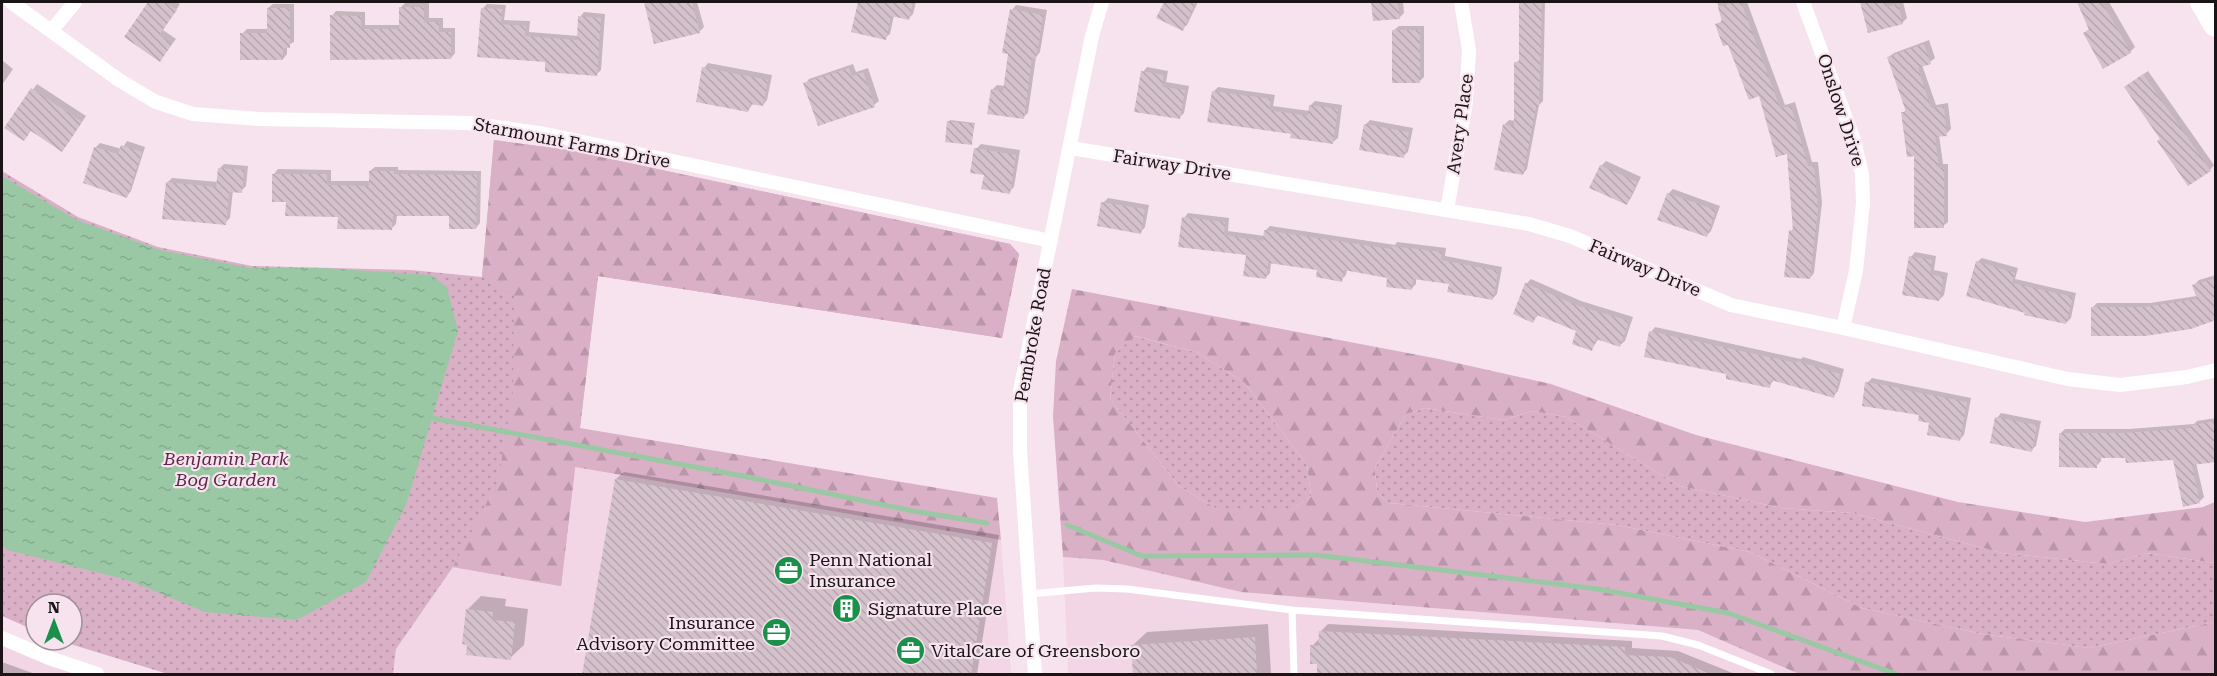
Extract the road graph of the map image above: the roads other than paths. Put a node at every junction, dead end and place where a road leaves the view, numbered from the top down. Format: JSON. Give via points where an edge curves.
{"nodes":[{"id":1,"x":11,"y":2,"type":"edge"},
{"id":2,"x":75,"y":2,"type":"edge"},
{"id":3,"x":1102,"y":2,"type":"edge"},
{"id":4,"x":1461,"y":2,"type":"edge"},
{"id":5,"x":1803,"y":2,"type":"edge"},
{"id":6,"x":2203,"y":2,"type":"edge"},
{"id":7,"x":2216,"y":24,"type":"edge"},
{"id":8,"x":52,"y":30,"type":"junction"},
{"id":9,"x":1071,"y":148,"type":"junction"},
{"id":10,"x":1447,"y":210,"type":"junction"},
{"id":11,"x":1051,"y":241,"type":"junction"},
{"id":12,"x":1843,"y":328,"type":"junction"},
{"id":13,"x":2216,"y":370,"type":"edge"},
{"id":14,"x":1029,"y":594,"type":"junction"},
{"id":15,"x":1292,"y":610,"type":"junction"},
{"id":16,"x":2,"y":638,"type":"edge"},
{"id":17,"x":97,"y":675,"type":"edge"},
{"id":18,"x":1035,"y":675,"type":"edge"},
{"id":19,"x":1294,"y":675,"type":"edge"},
{"id":20,"x":1771,"y":675,"type":"edge"}],
"edges":[{"from":1,"to":8,"type":"street","name":"Starmount Farms Drive"},
{"from":2,"to":8,"type":"street"},
{"from":3,"to":9,"type":"street","name":"Pembroke Road"},
{"from":4,"to":10,"type":"street","name":"Avery Place","via":[[1468,50],[1466,102]]},
{"from":5,"to":12,"type":"street","name":"Onslow Drive","via":[[1854,140],[1862,174],[1856,271]]},
{"from":6,"to":7,"type":"highway"},
{"from":8,"to":11,"type":"street","name":"Starmount Farms Drive","via":[[119,80],[156,102],[192,114],[469,123],[545,134]]},
{"from":9,"to":10,"type":"street","name":"Fairway Drive"},
{"from":9,"to":11,"type":"street","name":"Pembroke Road"},
{"from":10,"to":12,"type":"street","name":"Fairway Drive","via":[[1529,224],[1570,236],[1731,305]]},
{"from":11,"to":14,"type":"street","name":"Pembroke Road","via":[[1024,371],[1019,416]]},
{"from":12,"to":13,"type":"street","name":"Fairway Drive","via":[[2078,380],[2120,385]]},
{"from":14,"to":15,"type":"lane","via":[[1127,589]]},
{"from":14,"to":18,"type":"street","name":"Pembroke Road"},
{"from":15,"to":19,"type":"lane"},
{"from":15,"to":20,"type":"lane","via":[[1662,636],[1698,645]]},
{"from":16,"to":17,"type":"street"}]}
